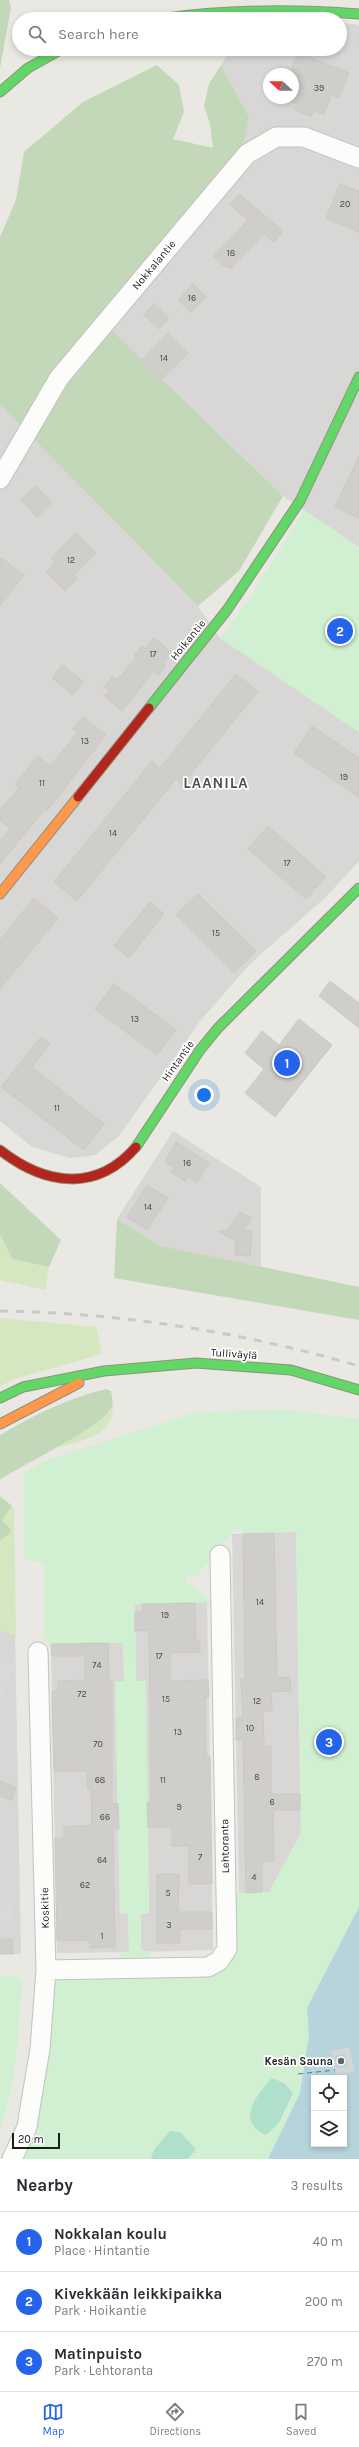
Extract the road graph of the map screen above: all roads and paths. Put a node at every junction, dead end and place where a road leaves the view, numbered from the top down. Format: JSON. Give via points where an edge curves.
{"nodes":[{"id":1,"x":207,"y":12,"type":"edge"},
{"id":2,"x":339,"y":12,"type":"edge"},
{"id":3,"x":347,"y":13,"type":"edge"},
{"id":4,"x":359,"y":14,"type":"edge"},
{"id":5,"x":49,"y":56,"type":"edge"},
{"id":6,"x":0,"y":92,"type":"edge"},
{"id":7,"x":359,"y":158,"type":"edge"},
{"id":8,"x":359,"y":378,"type":"edge"},
{"id":9,"x":0,"y":479,"type":"edge"},
{"id":10,"x":359,"y":888,"type":"edge"},
{"id":11,"x":0,"y":894,"type":"edge"},
{"id":12,"x":0,"y":1150,"type":"edge"},
{"id":13,"x":104,"y":1370,"type":"junction"},
{"id":14,"x":359,"y":1390,"type":"edge"},
{"id":15,"x":0,"y":1398,"type":"edge"},
{"id":16,"x":0,"y":1424,"type":"edge"},
{"id":17,"x":220,"y":1555,"type":"dead end"},
{"id":18,"x":38,"y":1652,"type":"dead end"},
{"id":19,"x":46,"y":1970,"type":"junction"},
{"id":20,"x":12,"y":2159,"type":"edge"}],
"edges":[{"from":1,"to":2,"type":"main road","via":[[256,8],[299,8]]},
{"from":3,"to":4,"type":"main road"},
{"from":5,"to":6,"type":"main road","via":[[28,68]]},
{"from":7,"to":9,"type":"street","name":"Nokkalantie","via":[[304,137],[276,137],[247,154],[59,378]]},
{"from":8,"to":11,"type":"main road","name":"Hoikantie","via":[[300,501],[228,610]]},
{"from":10,"to":12,"type":"main road","name":"Hintantie","via":[[228,1015],[180,1078],[141,1141],[126,1160],[96,1176],[60,1179],[32,1171]]},
{"from":13,"to":14,"type":"main road","name":"Tulliväylä","via":[[196,1363],[291,1370]]},
{"from":13,"to":15,"type":"main road","name":"Tulliväylä","via":[[24,1387]]},
{"from":13,"to":16,"type":"main road","name":"Tulliväylä"},
{"from":17,"to":19,"type":"street","name":"Lehtoranta","via":[[227,1949],[219,1961],[208,1967]]},
{"from":18,"to":19,"type":"street","name":"Koskitie"},
{"from":19,"to":20,"type":"street","name":"Koskitie","via":[[40,2049],[27,2127]]}]}
